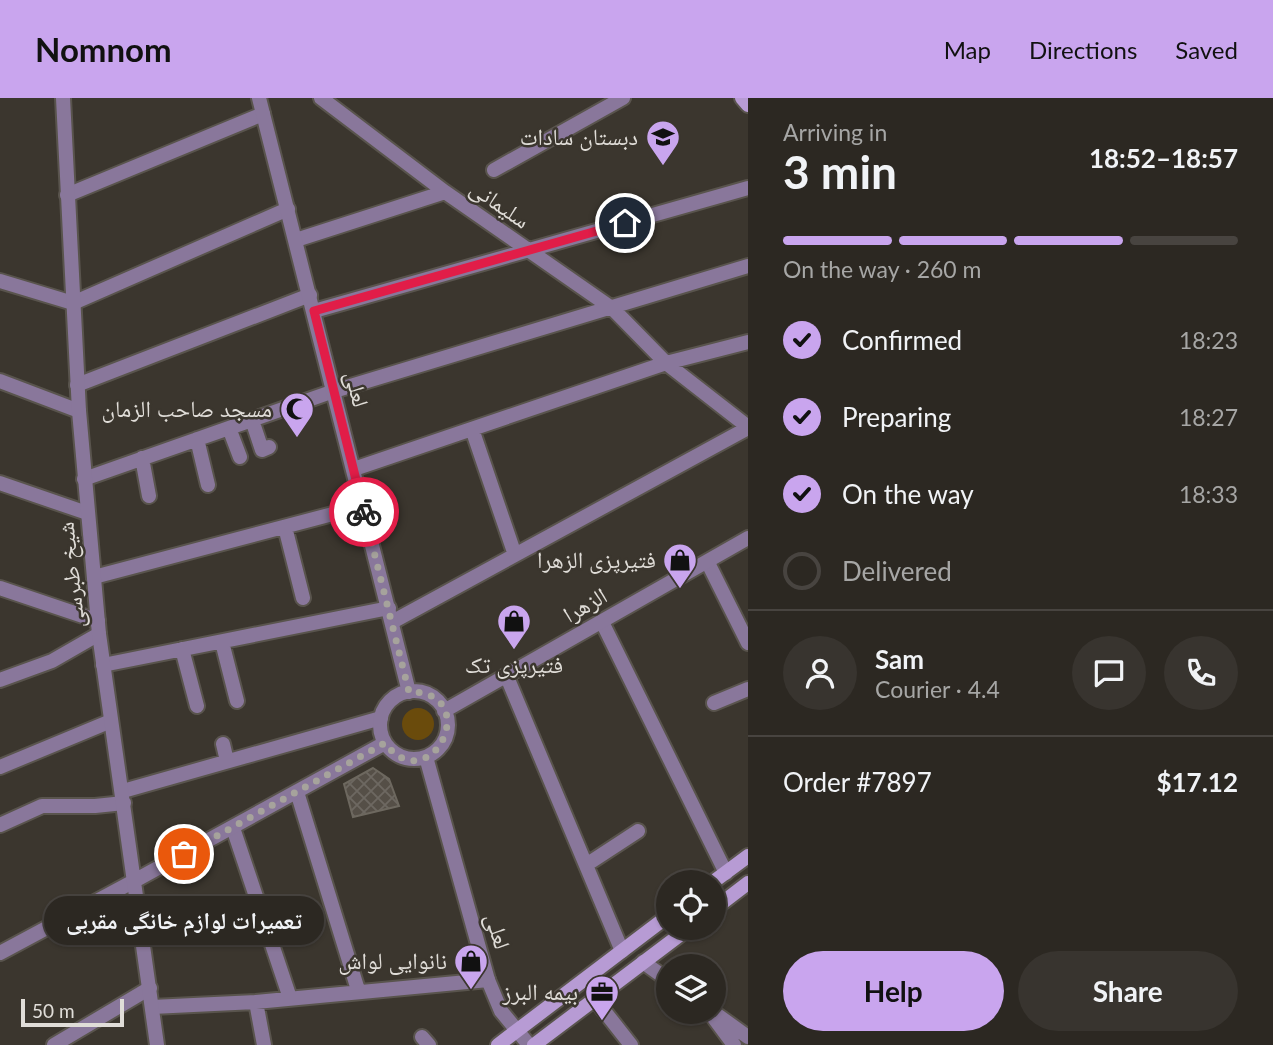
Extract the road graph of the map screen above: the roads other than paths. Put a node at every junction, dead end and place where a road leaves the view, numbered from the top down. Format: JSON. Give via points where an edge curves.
{"nodes":[{"id":1,"x":63,"y":98,"type":"edge"},
{"id":2,"x":259,"y":98,"type":"edge"},
{"id":3,"x":321,"y":98,"type":"edge"},
{"id":4,"x":623,"y":98,"type":"edge"},
{"id":5,"x":742,"y":98,"type":"edge"},
{"id":6,"x":748,"y":104,"type":"edge"},
{"id":7,"x":263,"y":114,"type":"junction"},
{"id":8,"x":494,"y":170,"type":"dead end"},
{"id":9,"x":748,"y":188,"type":"edge"},
{"id":10,"x":445,"y":192,"type":"junction"},
{"id":11,"x":67,"y":195,"type":"junction"},
{"id":12,"x":288,"y":209,"type":"junction"},
{"id":13,"x":296,"y":240,"type":"junction"},
{"id":14,"x":527,"y":251,"type":"junction"},
{"id":15,"x":748,"y":266,"type":"edge"},
{"id":16,"x":0,"y":281,"type":"edge"},
{"id":17,"x":310,"y":295,"type":"junction"},
{"id":18,"x":73,"y":303,"type":"junction"},
{"id":19,"x":613,"y":309,"type":"junction"},
{"id":20,"x":314,"y":311,"type":"junction"},
{"id":21,"x":748,"y":342,"type":"edge"},
{"id":22,"x":666,"y":363,"type":"junction"},
{"id":23,"x":0,"y":381,"type":"edge"},
{"id":24,"x":77,"y":384,"type":"junction"},
{"id":25,"x":334,"y":391,"type":"junction"},
{"id":26,"x":79,"y":411,"type":"junction"},
{"id":27,"x":252,"y":420,"type":"junction"},
{"id":28,"x":229,"y":428,"type":"junction"},
{"id":29,"x":748,"y":428,"type":"edge"},
{"id":30,"x":472,"y":429,"type":"junction"},
{"id":31,"x":197,"y":439,"type":"junction"},
{"id":32,"x":269,"y":447,"type":"dead end"},
{"id":33,"x":240,"y":457,"type":"dead end"},
{"id":34,"x":142,"y":458,"type":"junction"},
{"id":35,"x":354,"y":469,"type":"junction"},
{"id":36,"x":84,"y":479,"type":"junction"},
{"id":37,"x":0,"y":483,"type":"edge"},
{"id":38,"x":208,"y":485,"type":"dead end"},
{"id":39,"x":149,"y":496,"type":"dead end"},
{"id":40,"x":363,"y":506,"type":"junction"},
{"id":41,"x":87,"y":513,"type":"junction"},
{"id":42,"x":285,"y":527,"type":"junction"},
{"id":43,"x":748,"y":538,"type":"edge"},
{"id":44,"x":515,"y":555,"type":"junction"},
{"id":45,"x":708,"y":563,"type":"junction"},
{"id":46,"x":94,"y":578,"type":"junction"},
{"id":47,"x":0,"y":588,"type":"edge"},
{"id":48,"x":303,"y":598,"type":"dead end"},
{"id":49,"x":390,"y":615,"type":"junction"},
{"id":50,"x":602,"y":622,"type":"junction"},
{"id":51,"x":98,"y":627,"type":"junction"},
{"id":52,"x":222,"y":642,"type":"junction"},
{"id":53,"x":748,"y":643,"type":"edge"},
{"id":54,"x":182,"y":649,"type":"junction"},
{"id":55,"x":103,"y":665,"type":"junction"},
{"id":56,"x":507,"y":677,"type":"junction"},
{"id":57,"x":0,"y":680,"type":"edge"},
{"id":58,"x":748,"y":689,"type":"edge"},
{"id":59,"x":409,"y":692,"type":"junction"},
{"id":60,"x":237,"y":701,"type":"dead end"},
{"id":61,"x":714,"y":703,"type":"dead end"},
{"id":62,"x":197,"y":706,"type":"dead end"},
{"id":63,"x":444,"y":710,"type":"junction"},
{"id":64,"x":381,"y":718,"type":"junction"},
{"id":65,"x":111,"y":721,"type":"junction"},
{"id":66,"x":385,"y":743,"type":"junction"},
{"id":67,"x":223,"y":744,"type":"dead end"},
{"id":68,"x":426,"y":757,"type":"junction"},
{"id":69,"x":227,"y":761,"type":"junction"},
{"id":70,"x":0,"y":767,"type":"edge"},
{"id":71,"x":297,"y":792,"type":"junction"},
{"id":72,"x":123,"y":797,"type":"junction"},
{"id":73,"x":0,"y":825,"type":"edge"},
{"id":74,"x":233,"y":828,"type":"junction"},
{"id":75,"x":638,"y":831,"type":"dead end"},
{"id":76,"x":748,"y":856,"type":"edge"},
{"id":77,"x":586,"y":865,"type":"junction"},
{"id":78,"x":725,"y":870,"type":"edge"},
{"id":79,"x":726,"y":873,"type":"edge"},
{"id":80,"x":136,"y":880,"type":"junction"},
{"id":81,"x":748,"y":883,"type":"edge"},
{"id":82,"x":726,"y":900,"type":"edge"},
{"id":83,"x":656,"y":925,"type":"edge"},
{"id":84,"x":673,"y":940,"type":"edge"},
{"id":85,"x":622,"y":951,"type":"junction"},
{"id":86,"x":0,"y":953,"type":"edge"},
{"id":87,"x":643,"y":962,"type":"junction"},
{"id":88,"x":656,"y":971,"type":"edge"},
{"id":89,"x":488,"y":980,"type":"junction"},
{"id":90,"x":150,"y":988,"type":"junction"},
{"id":91,"x":358,"y":990,"type":"junction"},
{"id":92,"x":290,"y":998,"type":"junction"},
{"id":93,"x":594,"y":998,"type":"junction"},
{"id":94,"x":256,"y":1002,"type":"junction"},
{"id":95,"x":152,"y":1007,"type":"junction"},
{"id":96,"x":726,"y":1022,"type":"edge"},
{"id":97,"x":719,"y":1024,"type":"edge"},
{"id":98,"x":516,"y":1031,"type":"junction"},
{"id":99,"x":748,"y":1037,"type":"edge"},
{"id":100,"x":54,"y":1045,"type":"edge"},
{"id":101,"x":157,"y":1045,"type":"edge"},
{"id":102,"x":264,"y":1045,"type":"edge"},
{"id":103,"x":498,"y":1045,"type":"edge"},
{"id":104,"x":531,"y":1045,"type":"edge"},
{"id":105,"x":631,"y":1045,"type":"edge"},
{"id":106,"x":734,"y":1045,"type":"edge"}],
"edges":[{"from":1,"to":11,"type":"street","name":"شیخ طبرسی"},
{"from":2,"to":7,"type":"street","name":"لعلی"},
{"from":3,"to":10,"type":"street","name":"سلیمانی"},
{"from":4,"to":8,"type":"street"},
{"from":5,"to":6,"type":"main road"},
{"from":7,"to":11,"type":"street"},
{"from":7,"to":12,"type":"street","name":"لعلی"},
{"from":9,"to":14,"type":"street"},
{"from":10,"to":13,"type":"street"},
{"from":10,"to":14,"type":"street","name":"سلیمانی"},
{"from":11,"to":18,"type":"street","name":"شیخ طبرسی"},
{"from":12,"to":13,"type":"street","name":"لعلی"},
{"from":12,"to":18,"type":"street"},
{"from":13,"to":17,"type":"street","name":"لعلی"},
{"from":14,"to":19,"type":"street","name":"سلیمانی"},
{"from":14,"to":20,"type":"street"},
{"from":15,"to":19,"type":"street"},
{"from":16,"to":18,"type":"street"},
{"from":17,"to":20,"type":"street","name":"لعلی"},
{"from":17,"to":24,"type":"street"},
{"from":18,"to":24,"type":"street","name":"شیخ طبرسی"},
{"from":19,"to":22,"type":"street","name":"سلیمانی"},
{"from":19,"to":25,"type":"street"},
{"from":20,"to":25,"type":"street","name":"لعلی"},
{"from":21,"to":22,"type":"street"},
{"from":22,"to":29,"type":"street","name":"سلیمانی"},
{"from":22,"to":30,"type":"street"},
{"from":23,"to":26,"type":"street"},
{"from":24,"to":26,"type":"street","name":"شیخ طبرسی"},
{"from":25,"to":27,"type":"street"},
{"from":25,"to":35,"type":"street","name":"لعلی"},
{"from":26,"to":36,"type":"street","name":"شیخ طبرسی"},
{"from":27,"to":28,"type":"street"},
{"from":27,"to":32,"type":"street","via":[[262,450]]},
{"from":28,"to":31,"type":"street"},
{"from":28,"to":33,"type":"street"},
{"from":29,"to":44,"type":"street"},
{"from":30,"to":35,"type":"street"},
{"from":30,"to":44,"type":"street"},
{"from":31,"to":34,"type":"street"},
{"from":31,"to":38,"type":"street"},
{"from":34,"to":36,"type":"street"},
{"from":34,"to":39,"type":"street"},
{"from":35,"to":40,"type":"street","name":"لعلی"},
{"from":36,"to":41,"type":"street","name":"شیخ طبرسی"},
{"from":37,"to":41,"type":"street"},
{"from":40,"to":42,"type":"street"},
{"from":40,"to":49,"type":"street","name":"لعلی"},
{"from":41,"to":46,"type":"street","name":"شیخ طبرسی"},
{"from":42,"to":46,"type":"street"},
{"from":42,"to":48,"type":"street"},
{"from":43,"to":45,"type":"street","name":"الزهرا"},
{"from":44,"to":49,"type":"street"},
{"from":45,"to":50,"type":"street","name":"الزهرا"},
{"from":45,"to":53,"type":"street"},
{"from":46,"to":51,"type":"street","name":"شیخ طبرسی"},
{"from":47,"to":51,"type":"street"},
{"from":49,"to":52,"type":"street"},
{"from":49,"to":59,"type":"street","name":"لعلی"},
{"from":50,"to":56,"type":"street","name":"الزهرا"},
{"from":50,"to":78,"type":"street"},
{"from":51,"to":55,"type":"street","name":"شیخ طبرسی"},
{"from":51,"to":57,"type":"street","via":[[52,661]]},
{"from":52,"to":54,"type":"street"},
{"from":52,"to":60,"type":"street"},
{"from":54,"to":55,"type":"street"},
{"from":54,"to":62,"type":"street"},
{"from":55,"to":65,"type":"street","name":"شیخ طبرسی"},
{"from":56,"to":63,"type":"street","name":"الزهرا"},
{"from":56,"to":77,"type":"street"},
{"from":58,"to":61,"type":"street"},
{"from":59,"to":63,"type":"street","via":[[426,694]]},
{"from":59,"to":64,"type":"street","via":[[391,701]]},
{"from":63,"to":68,"type":"street","via":[[446,738]]},
{"from":64,"to":66,"type":"street"},
{"from":64,"to":69,"type":"street"},
{"from":65,"to":70,"type":"street"},
{"from":65,"to":72,"type":"street","name":"شیخ طبرسی"},
{"from":66,"to":68,"type":"street","via":[[406,758]]},
{"from":66,"to":71,"type":"street"},
{"from":67,"to":69,"type":"street"},
{"from":68,"to":89,"type":"street","name":"لعلی"},
{"from":69,"to":72,"type":"street"},
{"from":71,"to":74,"type":"street"},
{"from":71,"to":91,"type":"street"},
{"from":72,"to":73,"type":"street","via":[[42,806]]},
{"from":72,"to":80,"type":"street","name":"شیخ طبرسی"},
{"from":74,"to":80,"type":"street"},
{"from":74,"to":92,"type":"street"},
{"from":75,"to":77,"type":"street"},
{"from":76,"to":79,"type":"main road"},
{"from":77,"to":85,"type":"street"},
{"from":80,"to":86,"type":"street"},
{"from":80,"to":90,"type":"street","name":"شیخ طبرسی"},
{"from":81,"to":82,"type":"main road"},
{"from":83,"to":85,"type":"main road"},
{"from":84,"to":87,"type":"main road"},
{"from":85,"to":98,"type":"main road"},
{"from":87,"to":88,"type":"street"},
{"from":87,"to":93,"type":"main road"},
{"from":89,"to":91,"type":"street"},
{"from":89,"to":98,"type":"street","name":"لعلی","via":[[501,1012]]},
{"from":90,"to":95,"type":"street","name":"شیخ طبرسی"},
{"from":90,"to":100,"type":"street"},
{"from":91,"to":92,"type":"street"},
{"from":92,"to":94,"type":"street"},
{"from":93,"to":104,"type":"main road"},
{"from":93,"to":105,"type":"street"},
{"from":94,"to":95,"type":"street"},
{"from":94,"to":102,"type":"street"},
{"from":95,"to":101,"type":"street","name":"شیخ طبرسی"},
{"from":96,"to":99,"type":"street"},
{"from":97,"to":106,"type":"street"},
{"from":98,"to":103,"type":"main road"},
{"from":98,"to":104,"type":"street","name":"لعلی"}]}
